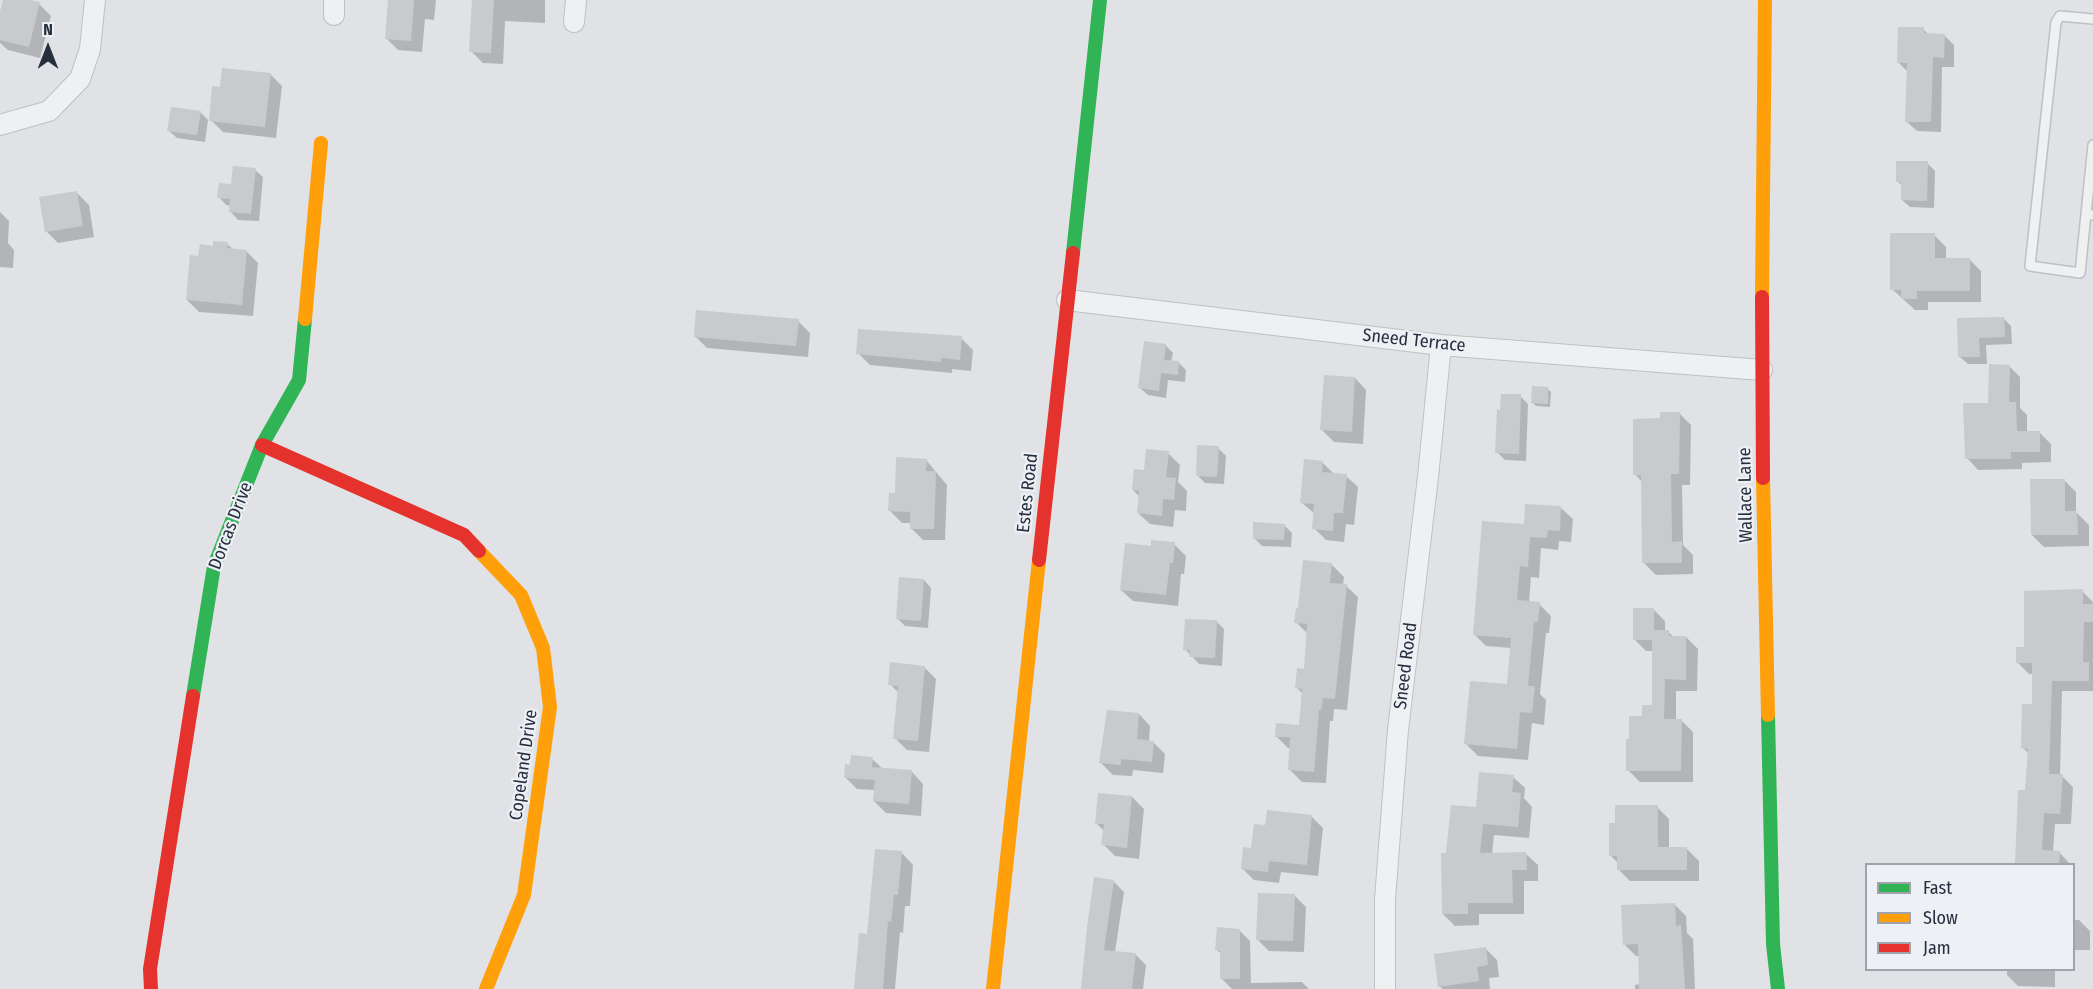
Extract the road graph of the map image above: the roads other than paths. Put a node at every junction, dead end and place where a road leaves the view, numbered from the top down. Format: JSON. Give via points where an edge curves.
{"nodes":[{"id":1,"x":94,"y":0,"type":"edge"},
{"id":2,"x":576,"y":0,"type":"edge"},
{"id":3,"x":1100,"y":0,"type":"edge"},
{"id":4,"x":1765,"y":0,"type":"edge"},
{"id":5,"x":2093,"y":19,"type":"edge"},
{"id":6,"x":574,"y":22,"type":"dead end"},
{"id":7,"x":0,"y":124,"type":"edge"},
{"id":8,"x":321,"y":143,"type":"dead end"},
{"id":9,"x":2093,"y":145,"type":"edge"},
{"id":10,"x":2090,"y":215,"type":"edge"},
{"id":11,"x":1067,"y":300,"type":"junction"},
{"id":12,"x":1441,"y":345,"type":"junction"},
{"id":13,"x":1762,"y":369,"type":"junction"},
{"id":14,"x":262,"y":445,"type":"junction"},
{"id":15,"x":151,"y":989,"type":"edge"},
{"id":16,"x":486,"y":989,"type":"edge"},
{"id":17,"x":993,"y":989,"type":"edge"},
{"id":18,"x":1385,"y":989,"type":"edge"},
{"id":19,"x":1778,"y":989,"type":"edge"}],
"edges":[{"from":1,"to":7,"type":"street","via":[[90,49],[80,79],[49,111]]},
{"from":2,"to":6,"type":"street"},
{"from":3,"to":11,"type":"street","name":"Estes Road"},
{"from":4,"to":13,"type":"street","name":"Wallace Lane"},
{"from":5,"to":10,"type":"lane","via":[[2060,16],[2056,21],[2030,266],[2080,273]]},
{"from":8,"to":14,"type":"street","name":"Dorcas Drive","via":[[299,380]]},
{"from":9,"to":10,"type":"lane"},
{"from":11,"to":12,"type":"street","name":"Sneed Terrace"},
{"from":11,"to":17,"type":"street","name":"Estes Road"},
{"from":12,"to":13,"type":"street","name":"Sneed Terrace"},
{"from":12,"to":18,"type":"street","name":"Sneed Road","via":[[1398,730],[1385,899]]},
{"from":13,"to":19,"type":"street","name":"Wallace Lane","via":[[1773,935]]},
{"from":14,"to":15,"type":"street","name":"Dorcas Drive","via":[[214,566],[150,969]]},
{"from":14,"to":16,"type":"street","name":"Copeland Drive","via":[[464,535],[521,595],[530,616],[543,648],[550,707],[524,895]]}]}
